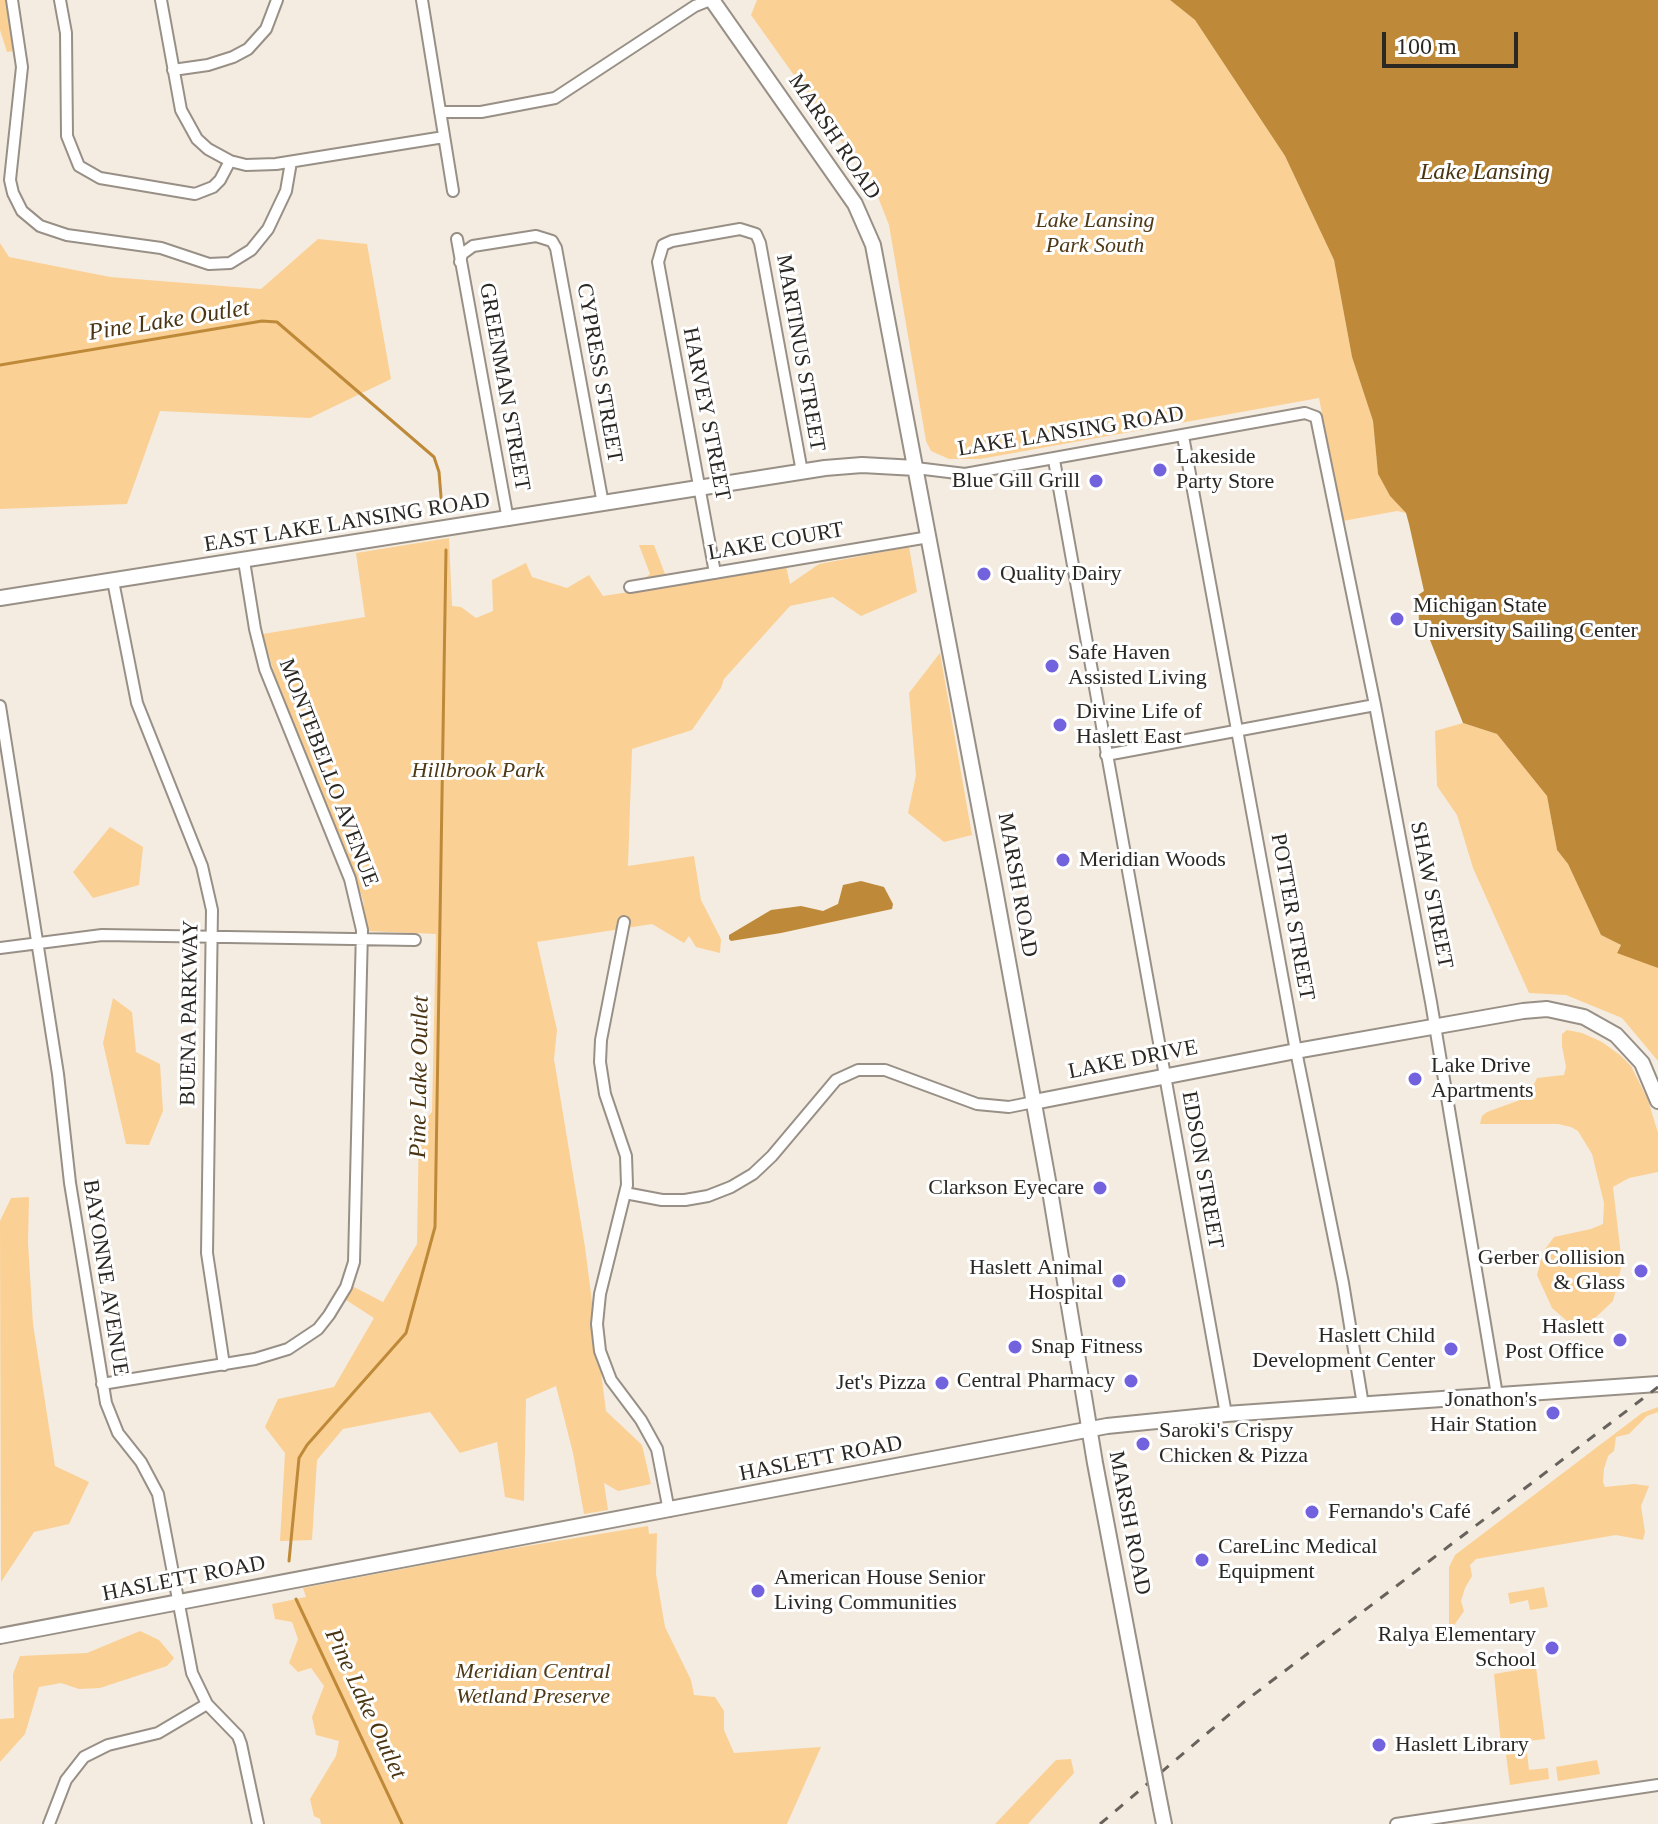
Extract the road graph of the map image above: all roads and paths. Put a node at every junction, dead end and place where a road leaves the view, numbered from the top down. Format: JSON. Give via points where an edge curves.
{"nodes":[{"id":1,"x":12,"y":0,"type":"edge"},
{"id":2,"x":60,"y":0,"type":"edge"},
{"id":3,"x":161,"y":0,"type":"edge"},
{"id":4,"x":277,"y":0,"type":"edge"},
{"id":5,"x":422,"y":0,"type":"edge"},
{"id":6,"x":711,"y":0,"type":"edge"},
{"id":7,"x":173,"y":70,"type":"junction"},
{"id":8,"x":440,"y":112,"type":"junction"},
{"id":9,"x":444,"y":137,"type":"junction"},
{"id":10,"x":230,"y":161,"type":"junction"},
{"id":11,"x":291,"y":162,"type":"junction"},
{"id":12,"x":453,"y":191,"type":"dead end"},
{"id":13,"x":457,"y":239,"type":"dead end"},
{"id":14,"x":460,"y":262,"type":"junction"},
{"id":15,"x":658,"y":262,"type":"joint"},
{"id":16,"x":1305,"y":413,"type":"joint"},
{"id":17,"x":1183,"y":436,"type":"junction"},
{"id":18,"x":1054,"y":460,"type":"junction"},
{"id":19,"x":916,"y":468,"type":"junction"},
{"id":20,"x":802,"y":472,"type":"junction"},
{"id":21,"x":700,"y":489,"type":"junction"},
{"id":22,"x":603,"y":504,"type":"junction"},
{"id":23,"x":508,"y":520,"type":"junction"},
{"id":24,"x":929,"y":537,"type":"junction"},
{"id":25,"x":244,"y":561,"type":"junction"},
{"id":26,"x":715,"y":573,"type":"junction"},
{"id":27,"x":113,"y":581,"type":"junction"},
{"id":28,"x":630,"y":587,"type":"dead end"},
{"id":29,"x":0,"y":598,"type":"edge"},
{"id":30,"x":1375,"y":705,"type":"junction"},
{"id":31,"x":0,"y":706,"type":"edge"},
{"id":32,"x":1238,"y":730,"type":"junction"},
{"id":33,"x":1106,"y":755,"type":"junction"},
{"id":34,"x":624,"y":922,"type":"dead end"},
{"id":35,"x":213,"y":937,"type":"junction"},
{"id":36,"x":362,"y":940,"type":"junction"},
{"id":37,"x":415,"y":940,"type":"dead end"},
{"id":38,"x":38,"y":942,"type":"junction"},
{"id":39,"x":0,"y":948,"type":"edge"},
{"id":40,"x":1435,"y":1027,"type":"junction"},
{"id":41,"x":1296,"y":1051,"type":"junction"},
{"id":42,"x":1165,"y":1076,"type":"junction"},
{"id":43,"x":1658,"y":1101,"type":"edge"},
{"id":44,"x":1034,"y":1102,"type":"junction"},
{"id":45,"x":625,"y":1193,"type":"junction"},
{"id":46,"x":224,"y":1365,"type":"junction"},
{"id":47,"x":102,"y":1384,"type":"junction"},
{"id":48,"x":1658,"y":1384,"type":"edge"},
{"id":49,"x":1497,"y":1395,"type":"junction"},
{"id":50,"x":1363,"y":1405,"type":"junction"},
{"id":51,"x":1226,"y":1414,"type":"junction"},
{"id":52,"x":1089,"y":1428,"type":"junction"},
{"id":53,"x":669,"y":1511,"type":"junction"},
{"id":54,"x":177,"y":1602,"type":"junction"},
{"id":55,"x":0,"y":1636,"type":"edge"},
{"id":56,"x":207,"y":1704,"type":"junction"},
{"id":57,"x":1658,"y":1785,"type":"edge"},
{"id":58,"x":1453,"y":1816,"type":"junction"},
{"id":59,"x":1162,"y":1817,"type":"edge"},
{"id":60,"x":49,"y":1824,"type":"edge"},
{"id":61,"x":258,"y":1824,"type":"edge"},
{"id":62,"x":1396,"y":1824,"type":"edge"},
{"id":63,"x":1402,"y":1824,"type":"edge"},
{"id":64,"x":1431,"y":1824,"type":"edge"}],
"edges":[{"from":1,"to":11,"type":"street","via":[[22,67],[10,180],[22,211],[40,226],[67,235],[161,248],[209,264],[230,263],[251,250],[268,229],[283,201]]},
{"from":2,"to":10,"type":"street","via":[[66,33],[67,136],[79,166],[100,178],[195,194],[213,187]]},
{"from":3,"to":7,"type":"street"},
{"from":4,"to":7,"type":"street","via":[[266,29],[248,49],[208,65]]},
{"from":5,"to":8,"type":"street"},
{"from":6,"to":8,"type":"street","via":[[555,98],[481,112]]},
{"from":6,"to":19,"type":"main road","name":"MARSH ROAD","via":[[865,224]]},
{"from":7,"to":10,"type":"street","via":[[187,124],[208,149]]},
{"from":8,"to":9,"type":"street"},
{"from":9,"to":11,"type":"street"},
{"from":9,"to":12,"type":"street"},
{"from":10,"to":11,"type":"street","via":[[261,166]]},
{"from":13,"to":14,"type":"street","name":"GREENMAN STREET"},
{"from":14,"to":22,"type":"street","name":"CYPRESS STREET","via":[[473,246],[536,236],[552,241]]},
{"from":14,"to":23,"type":"street","name":"GREENMAN STREET"},
{"from":15,"to":20,"type":"street","name":"MARTINUS STREET","via":[[663,245],[672,241],[740,229],[756,234]]},
{"from":15,"to":21,"type":"street","name":"HARVEY STREET"},
{"from":16,"to":17,"type":"street","name":"LAKE LANSING ROAD"},
{"from":16,"to":30,"type":"street","name":"SHAW STREET","via":[[1318,420]]},
{"from":17,"to":18,"type":"street","name":"LAKE LANSING ROAD"},
{"from":17,"to":32,"type":"street","name":"POTTER STREET"},
{"from":18,"to":19,"type":"street","name":"LAKE LANSING ROAD","via":[[965,474]]},
{"from":18,"to":33,"type":"street","name":"EDSON STREET"},
{"from":19,"to":20,"type":"main road","name":"LAKE LANSING ROAD","via":[[862,465]]},
{"from":19,"to":24,"type":"main road","name":"MARSH ROAD"},
{"from":20,"to":21,"type":"main road","name":"LAKE LANSING ROAD"},
{"from":21,"to":22,"type":"main road","name":"EAST LAKE LANSING ROAD"},
{"from":21,"to":26,"type":"street","name":"HARVEY STREET"},
{"from":22,"to":23,"type":"main road","name":"EAST LAKE LANSING ROAD"},
{"from":23,"to":25,"type":"main road","name":"EAST LAKE LANSING ROAD"},
{"from":24,"to":26,"type":"street","name":"LAKE COURT"},
{"from":24,"to":44,"type":"main road","name":"MARSH ROAD"},
{"from":25,"to":27,"type":"main road","name":"EAST LAKE LANSING ROAD"},
{"from":25,"to":36,"type":"street","name":"MONTEBELLO AVENUE","via":[[265,669],[350,879]]},
{"from":26,"to":28,"type":"street","name":"LAKE COURT"},
{"from":27,"to":29,"type":"main road","name":"EAST LAKE LANSING ROAD"},
{"from":27,"to":35,"type":"street","name":"BUENA PARKWAY","via":[[137,703],[202,866]]},
{"from":30,"to":32,"type":"street"},
{"from":30,"to":40,"type":"street","name":"SHAW STREET"},
{"from":31,"to":38,"type":"street","name":"BAYONNE AVENUE"},
{"from":32,"to":33,"type":"street"},
{"from":32,"to":41,"type":"street","name":"POTTER STREET"},
{"from":33,"to":42,"type":"street","name":"EDSON STREET"},
{"from":34,"to":45,"type":"street","via":[[600,1062],[626,1156]]},
{"from":35,"to":36,"type":"street"},
{"from":35,"to":38,"type":"street","via":[[102,935]]},
{"from":35,"to":46,"type":"street","name":"BUENA PARKWAY","via":[[207,1253]]},
{"from":36,"to":37,"type":"street"},
{"from":36,"to":46,"type":"street","name":"MONTEBELLO AVENUE","via":[[355,1249],[346,1287],[318,1329],[303,1340],[272,1355]]},
{"from":38,"to":39,"type":"street"},
{"from":38,"to":47,"type":"street","name":"BAYONNE AVENUE"},
{"from":40,"to":41,"type":"main road","name":"LAKE DRIVE"},
{"from":40,"to":43,"type":"main road","name":"LAKE DRIVE","via":[[1535,1010],[1584,1017],[1606,1027],[1635,1053]]},
{"from":40,"to":49,"type":"street","name":"SHAW STREET"},
{"from":41,"to":42,"type":"main road","name":"LAKE DRIVE"},
{"from":41,"to":50,"type":"street","name":"POTTER STREET"},
{"from":42,"to":44,"type":"main road","name":"LAKE DRIVE"},
{"from":42,"to":51,"type":"street","name":"EDSON STREET"},
{"from":44,"to":45,"type":"street","name":"LAKE DRIVE","via":[[977,1104],[885,1070],[858,1070],[836,1080],[772,1156],[731,1187],[685,1200]]},
{"from":44,"to":52,"type":"main road","name":"MARSH ROAD"},
{"from":45,"to":53,"type":"street","via":[[600,1294],[598,1338],[611,1380],[657,1449]]},
{"from":46,"to":47,"type":"street","name":"MONTEBELLO AVENUE"},
{"from":47,"to":54,"type":"street","name":"BAYONNE AVENUE","via":[[110,1420],[158,1494]]},
{"from":48,"to":49,"type":"main road","name":"HASLETT ROAD"},
{"from":49,"to":50,"type":"main road","name":"HASLETT ROAD"},
{"from":50,"to":51,"type":"main road","name":"HASLETT ROAD"},
{"from":51,"to":52,"type":"main road","name":"HASLETT ROAD"},
{"from":52,"to":53,"type":"main road","name":"HASLETT ROAD"},
{"from":52,"to":59,"type":"main road","name":"MARSH ROAD","bridge":true},
{"from":53,"to":54,"type":"main road","name":"HASLETT ROAD"},
{"from":54,"to":55,"type":"main road","name":"HASLETT ROAD"},
{"from":54,"to":56,"type":"street","name":"BAYONNE AVENUE","via":[[192,1673]]},
{"from":56,"to":60,"type":"street","via":[[158,1733],[108,1745],[84,1757],[66,1780]]},
{"from":56,"to":61,"type":"street","name":"BAYONNE AVENUE","via":[[241,1744]]},
{"from":57,"to":58,"type":"street"},
{"from":58,"to":63,"type":"street"},
{"from":58,"to":64,"type":"street"},
{"from":62,"to":63,"type":"street"}]}
